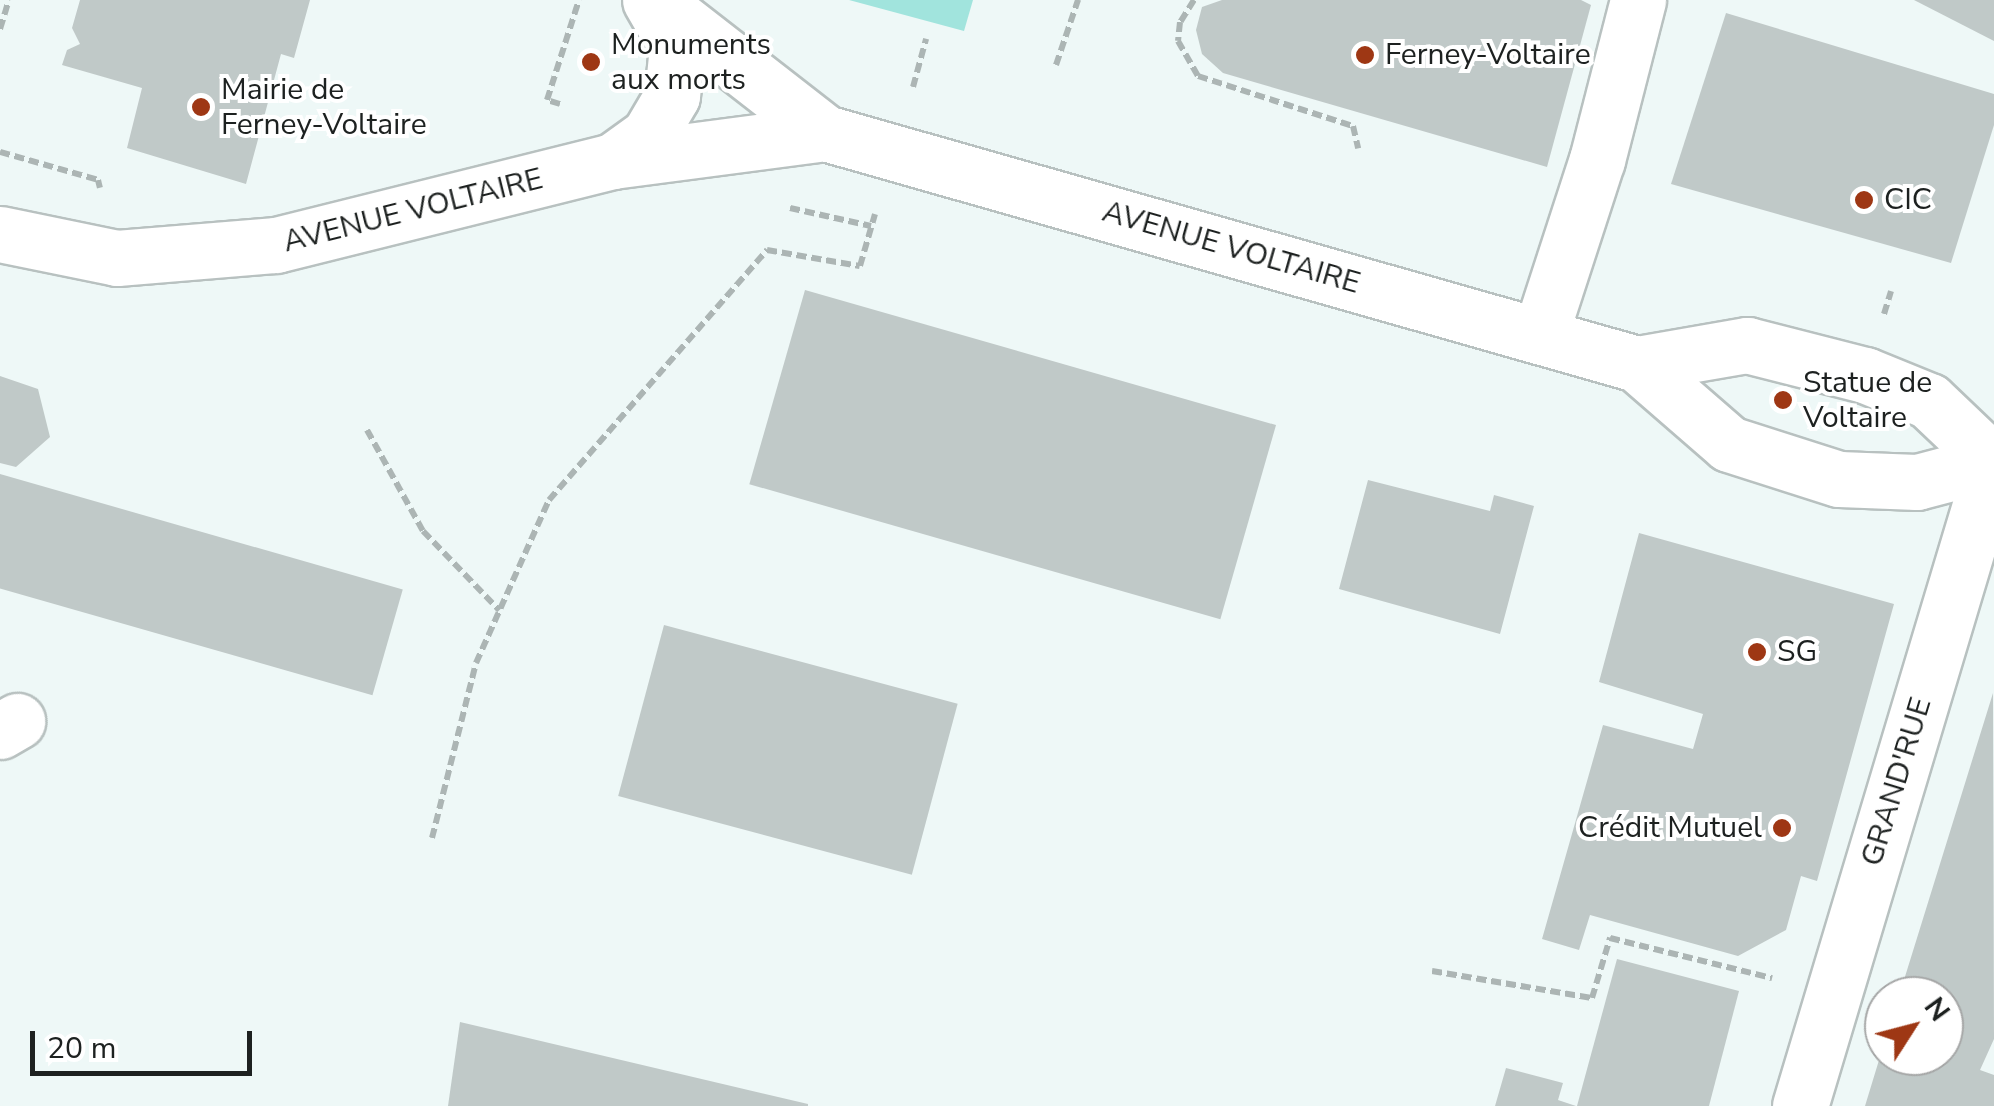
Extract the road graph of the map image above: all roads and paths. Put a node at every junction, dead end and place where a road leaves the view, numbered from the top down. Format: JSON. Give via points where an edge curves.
{"nodes":[{"id":1,"x":9,"y":0,"type":"edge"},
{"id":2,"x":579,"y":0,"type":"edge"},
{"id":3,"x":652,"y":0,"type":"edge"},
{"id":4,"x":1078,"y":0,"type":"edge"},
{"id":5,"x":1194,"y":0,"type":"edge"},
{"id":6,"x":1638,"y":0,"type":"edge"},
{"id":7,"x":0,"y":29,"type":"edge"},
{"id":8,"x":926,"y":39,"type":"dead end"},
{"id":9,"x":1056,"y":64,"type":"dead end"},
{"id":10,"x":825,"y":133,"type":"junction"},
{"id":11,"x":1358,"y":148,"type":"dead end"},
{"id":12,"x":894,"y":152,"type":"junction"},
{"id":13,"x":613,"y":161,"type":"junction"},
{"id":14,"x":0,"y":234,"type":"edge"},
{"id":15,"x":1540,"y":335,"type":"junction"},
{"id":16,"x":1637,"y":364,"type":"junction"},
{"id":17,"x":366,"y":430,"type":"dead end"},
{"id":18,"x":1994,"y":461,"type":"edge"},
{"id":19,"x":499,"y":610,"type":"junction"},
{"id":20,"x":432,"y":838,"type":"dead end"},
{"id":21,"x":1432,"y":970,"type":"dead end"},
{"id":22,"x":1831,"y":994,"type":"junction"},
{"id":23,"x":1800,"y":1106,"type":"edge"}],
"edges":[{"from":1,"to":7,"type":"path"},
{"from":2,"to":13,"type":"path","via":[[547,100],[576,108]]},
{"from":3,"to":10,"type":"street","name":"AVENUE VOLTAIRE"},
{"from":3,"to":13,"type":"street","via":[[678,47],[672,96],[649,135]]},
{"from":4,"to":9,"type":"path"},
{"from":5,"to":11,"type":"path","via":[[1180,22],[1178,41],[1198,76],[1353,126]]},
{"from":6,"to":15,"type":"street","via":[[1597,160]]},
{"from":8,"to":12,"type":"path"},
{"from":10,"to":12,"type":"street","name":"AVENUE VOLTAIRE"},
{"from":10,"to":13,"type":"street","name":"AVENUE VOLTAIRE"},
{"from":12,"to":15,"type":"street","name":"AVENUE VOLTAIRE"},
{"from":12,"to":19,"type":"path","via":[[860,266],[767,250],[549,500]]},
{"from":13,"to":14,"type":"street","name":"AVENUE VOLTAIRE","via":[[276,245],[117,258]]},
{"from":15,"to":16,"type":"street","name":"AVENUE VOLTAIRE"},
{"from":16,"to":18,"type":"street","name":"AVENUE VOLTAIRE","via":[[1747,345],[1865,376],[1929,402]]},
{"from":16,"to":18,"type":"street","name":"AVENUE VOLTAIRE","via":[[1728,444],[1839,478],[1916,482]]},
{"from":17,"to":19,"type":"path","via":[[423,530]]},
{"from":18,"to":22,"type":"street","name":"GRAND'RUE"},
{"from":19,"to":20,"type":"path","via":[[476,663]]},
{"from":21,"to":22,"type":"path","via":[[1592,998],[1610,938]]},
{"from":22,"to":23,"type":"street","name":"GRAND'RUE"}]}
